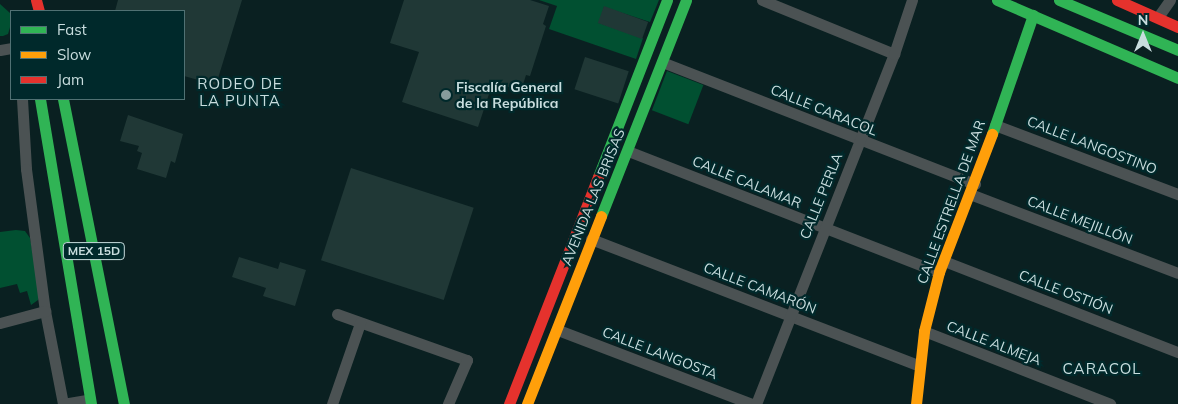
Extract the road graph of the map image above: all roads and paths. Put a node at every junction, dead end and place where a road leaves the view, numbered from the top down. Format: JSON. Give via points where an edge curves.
{"nodes":[{"id":1,"x":667,"y":0,"type":"edge"},
{"id":2,"x":686,"y":0,"type":"edge"},
{"id":3,"x":762,"y":0,"type":"edge"},
{"id":4,"x":912,"y":0,"type":"edge"},
{"id":5,"x":997,"y":0,"type":"edge"},
{"id":6,"x":1059,"y":0,"type":"edge"},
{"id":7,"x":1117,"y":0,"type":"edge"},
{"id":8,"x":1170,"y":0,"type":"edge"},
{"id":9,"x":1033,"y":15,"type":"junction"},
{"id":10,"x":1158,"y":18,"type":"junction"},
{"id":11,"x":1178,"y":27,"type":"edge"},
{"id":12,"x":1178,"y":50,"type":"edge"},
{"id":13,"x":894,"y":54,"type":"junction"},
{"id":14,"x":662,"y":62,"type":"junction"},
{"id":15,"x":1178,"y":78,"type":"edge"},
{"id":16,"x":22,"y":100,"type":"edge"},
{"id":17,"x":40,"y":100,"type":"edge"},
{"id":18,"x":58,"y":100,"type":"edge"},
{"id":19,"x":63,"y":100,"type":"edge"},
{"id":20,"x":995,"y":125,"type":"junction"},
{"id":21,"x":859,"y":141,"type":"junction"},
{"id":22,"x":628,"y":151,"type":"junction"},
{"id":23,"x":973,"y":189,"type":"junction"},
{"id":24,"x":83,"y":193,"type":"junction"},
{"id":25,"x":1178,"y":194,"type":"edge"},
{"id":26,"x":824,"y":229,"type":"junction"},
{"id":27,"x":592,"y":240,"type":"junction"},
{"id":28,"x":944,"y":261,"type":"junction"},
{"id":29,"x":939,"y":272,"type":"junction"},
{"id":30,"x":1178,"y":273,"type":"edge"},
{"id":31,"x":558,"y":281,"type":"junction"},
{"id":32,"x":573,"y":287,"type":"junction"},
{"id":33,"x":45,"y":311,"type":"junction"},
{"id":34,"x":337,"y":314,"type":"dead end"},
{"id":35,"x":790,"y":316,"type":"junction"},
{"id":36,"x":0,"y":323,"type":"edge"},
{"id":37,"x":360,"y":323,"type":"junction"},
{"id":38,"x":558,"y":330,"type":"junction"},
{"id":39,"x":924,"y":331,"type":"junction"},
{"id":40,"x":1178,"y":352,"type":"edge"},
{"id":41,"x":918,"y":365,"type":"junction"},
{"id":42,"x":90,"y":402,"type":"edge"},
{"id":43,"x":63,"y":404,"type":"edge"},
{"id":44,"x":124,"y":404,"type":"edge"},
{"id":45,"x":332,"y":404,"type":"edge"},
{"id":46,"x":448,"y":404,"type":"edge"},
{"id":47,"x":509,"y":404,"type":"edge"},
{"id":48,"x":528,"y":404,"type":"edge"},
{"id":49,"x":752,"y":404,"type":"edge"},
{"id":50,"x":756,"y":404,"type":"edge"},
{"id":51,"x":916,"y":404,"type":"edge"},
{"id":52,"x":1110,"y":404,"type":"edge"}],
"edges":[{"from":1,"to":31,"type":"main road","name":"AVENIDA LAS BRISAS"},
{"from":2,"to":14,"type":"main road","name":"AVENIDA LAS BRISAS"},
{"from":3,"to":13,"type":"street"},
{"from":4,"to":13,"type":"street","name":"CALLE PERLA"},
{"from":5,"to":9,"type":"main road"},
{"from":6,"to":12,"type":"main road"},
{"from":7,"to":10,"type":"main road"},
{"from":8,"to":10,"type":"street"},
{"from":9,"to":15,"type":"main road"},
{"from":9,"to":20,"type":"main road","name":"CALLE ESTRELLA DE MAR"},
{"from":10,"to":11,"type":"main road"},
{"from":13,"to":21,"type":"street","name":"CALLE PERLA"},
{"from":14,"to":21,"type":"street","name":"CALLE CARACOL"},
{"from":14,"to":22,"type":"main road","name":"AVENIDA LAS BRISAS"},
{"from":16,"to":33,"type":"street","via":[[26,169]]},
{"from":17,"to":42,"type":"main road","number":"MEX 15D"},
{"from":18,"to":24,"type":"main road"},
{"from":19,"to":24,"type":"main road","number":"MEX 15D"},
{"from":20,"to":23,"type":"main road","name":"CALLE ESTRELLA DE MAR"},
{"from":20,"to":25,"type":"street","name":"CALLE LANGOSTINO"},
{"from":21,"to":23,"type":"street","name":"CALLE CARACOL"},
{"from":21,"to":26,"type":"street","name":"CALLE PERLA"},
{"from":22,"to":26,"type":"street","name":"CALLE CALAMAR"},
{"from":22,"to":27,"type":"main road","name":"AVENIDA LAS BRISAS"},
{"from":23,"to":28,"type":"main road","name":"CALLE ESTRELLA DE MAR"},
{"from":23,"to":30,"type":"street","name":"CALLE MEJILLÓN"},
{"from":24,"to":44,"type":"main road","number":"MEX 15D"},
{"from":26,"to":29,"type":"street","name":"CALLE CALAMAR"},
{"from":26,"to":35,"type":"street","name":"CALLE PERLA"},
{"from":27,"to":32,"type":"main road","name":"AVENIDA LAS BRISAS"},
{"from":27,"to":35,"type":"street","name":"CALLE CAMARÓN"},
{"from":28,"to":29,"type":"main road","name":"CALLE ESTRELLA DE MAR"},
{"from":28,"to":40,"type":"street","name":"CALLE OSTIÓN"},
{"from":29,"to":39,"type":"main road","name":"CALLE ESTRELLA DE MAR"},
{"from":31,"to":32,"type":"main road"},
{"from":31,"to":47,"type":"main road","name":"AVENIDA LAS BRISAS"},
{"from":32,"to":38,"type":"main road","name":"AVENIDA LAS BRISAS"},
{"from":33,"to":36,"type":"street"},
{"from":33,"to":43,"type":"street"},
{"from":34,"to":37,"type":"street"},
{"from":35,"to":41,"type":"street","name":"CALLE CAMARÓN"},
{"from":35,"to":50,"type":"street","name":"CALLE PERLA"},
{"from":37,"to":45,"type":"street"},
{"from":37,"to":46,"type":"street","via":[[467,360]]},
{"from":38,"to":48,"type":"main road","name":"AVENIDA LAS BRISAS"},
{"from":38,"to":49,"type":"street","name":"CALLE LANGOSTA"},
{"from":39,"to":41,"type":"main road","name":"CALLE ESTRELLA DE MAR"},
{"from":39,"to":52,"type":"street","name":"CALLE ALMEJA"},
{"from":41,"to":51,"type":"main road","name":"CALLE ESTRELLA DE MAR"},
{"from":42,"to":43,"type":"street"}]}
